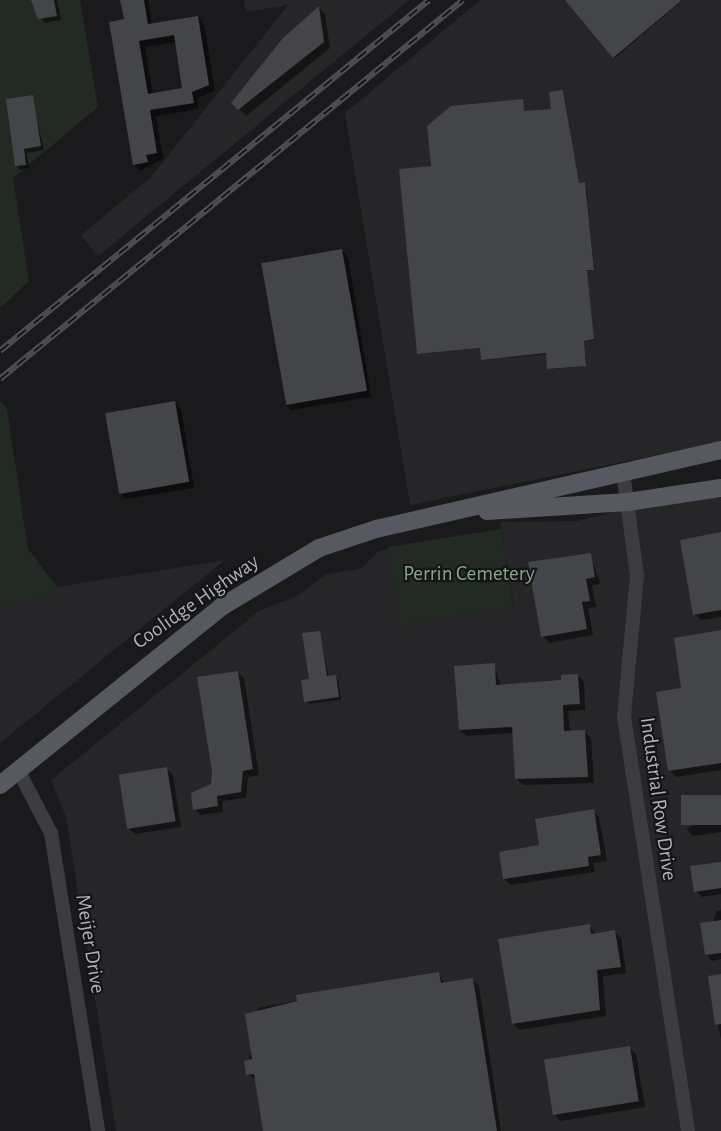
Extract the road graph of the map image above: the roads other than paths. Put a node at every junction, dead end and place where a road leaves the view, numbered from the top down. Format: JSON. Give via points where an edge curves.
{"nodes":[{"id":1,"x":721,"y":450,"type":"edge"},
{"id":2,"x":623,"y":472,"type":"junction"},
{"id":3,"x":721,"y":488,"type":"edge"},
{"id":4,"x":628,"y":502,"type":"junction"},
{"id":5,"x":449,"y":514,"type":"junction"},
{"id":6,"x":18,"y":770,"type":"junction"},
{"id":7,"x":0,"y":785,"type":"edge"},
{"id":8,"x":98,"y":1131,"type":"edge"},
{"id":9,"x":688,"y":1131,"type":"edge"}],
"edges":[{"from":1,"to":2,"type":"main road","name":"Coolidge Highway"},
{"from":2,"to":4,"type":"street","name":"Industrial Row Drive"},
{"from":2,"to":5,"type":"main road","name":"Coolidge Highway"},
{"from":3,"to":4,"type":"main road","name":"Coolidge Highway"},
{"from":4,"to":5,"type":"main road","name":"Coolidge Highway"},
{"from":4,"to":9,"type":"street","name":"Industrial Row Drive","via":[[637,576],[624,717]]},
{"from":5,"to":6,"type":"main road","name":"Coolidge Highway","via":[[362,533],[301,558],[220,607]]},
{"from":6,"to":7,"type":"main road","name":"Coolidge Highway"},
{"from":6,"to":8,"type":"street","name":"Meijer Drive","via":[[51,833]]}]}
